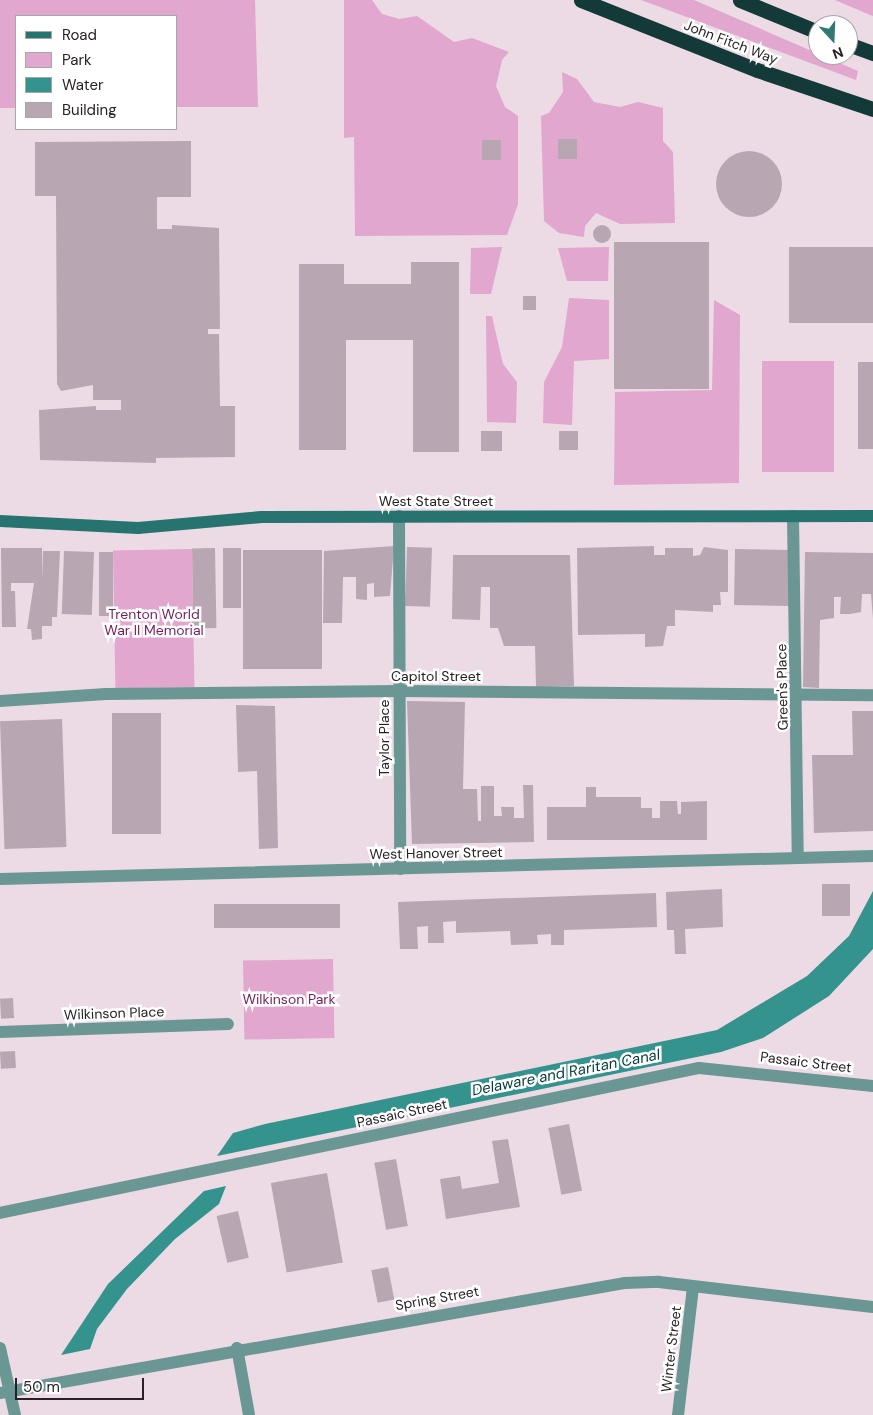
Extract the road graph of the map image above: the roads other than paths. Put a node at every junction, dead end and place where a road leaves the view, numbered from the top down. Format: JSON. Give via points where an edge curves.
{"nodes":[{"id":1,"x":573,"y":0,"type":"edge"},
{"id":2,"x":580,"y":0,"type":"edge"},
{"id":3,"x":740,"y":0,"type":"edge"},
{"id":4,"x":602,"y":9,"type":"junction"},
{"id":5,"x":808,"y":28,"type":"edge"},
{"id":6,"x":858,"y":48,"type":"edge"},
{"id":7,"x":873,"y":53,"type":"edge"},
{"id":8,"x":873,"y":110,"type":"edge"},
{"id":9,"x":399,"y":516,"type":"junction"},
{"id":10,"x":793,"y":516,"type":"junction"},
{"id":11,"x":873,"y":516,"type":"edge"},
{"id":12,"x":0,"y":521,"type":"edge"},
{"id":13,"x":399,"y":691,"type":"junction"},
{"id":14,"x":797,"y":694,"type":"junction"},
{"id":15,"x":873,"y":695,"type":"edge"},
{"id":16,"x":0,"y":701,"type":"edge"},
{"id":17,"x":873,"y":856,"type":"edge"},
{"id":18,"x":798,"y":858,"type":"junction"},
{"id":19,"x":400,"y":869,"type":"junction"},
{"id":20,"x":0,"y":879,"type":"edge"},
{"id":21,"x":228,"y":1024,"type":"dead end"},
{"id":22,"x":0,"y":1032,"type":"edge"},
{"id":23,"x":873,"y":1086,"type":"edge"},
{"id":24,"x":0,"y":1213,"type":"edge"},
{"id":25,"x":693,"y":1287,"type":"junction"},
{"id":26,"x":873,"y":1307,"type":"edge"},
{"id":27,"x":0,"y":1348,"type":"edge"},
{"id":28,"x":237,"y":1348,"type":"junction"},
{"id":29,"x":5,"y":1391,"type":"edge"},
{"id":30,"x":15,"y":1415,"type":"edge"},
{"id":31,"x":249,"y":1415,"type":"edge"},
{"id":32,"x":678,"y":1415,"type":"edge"}],
"edges":[{"from":1,"to":4,"type":"highway"},
{"from":2,"to":4,"type":"highway","name":"John Fitch Way"},
{"from":3,"to":5,"type":"highway"},
{"from":4,"to":8,"type":"highway","name":"John Fitch Way"},
{"from":6,"to":7,"type":"highway"},
{"from":9,"to":10,"type":"street","name":"West State Street"},
{"from":9,"to":12,"type":"street","name":"West State Street","via":[[262,517],[138,528]]},
{"from":9,"to":13,"type":"street","name":"Taylor Place"},
{"from":10,"to":11,"type":"street","name":"West State Street"},
{"from":10,"to":14,"type":"street","name":"Green's Place"},
{"from":13,"to":14,"type":"street","name":"Capitol Street"},
{"from":13,"to":16,"type":"street","name":"Capitol Street","via":[[106,694]]},
{"from":13,"to":19,"type":"street","name":"Taylor Place"},
{"from":14,"to":15,"type":"street","name":"Capitol Street"},
{"from":14,"to":18,"type":"street","name":"Green's Place"},
{"from":17,"to":18,"type":"street","name":"West Hanover Street"},
{"from":18,"to":19,"type":"street","name":"West Hanover Street"},
{"from":19,"to":20,"type":"street","name":"West Hanover Street"},
{"from":21,"to":22,"type":"street","name":"Wilkinson Place"},
{"from":23,"to":24,"type":"street","name":"Passaic Street","via":[[699,1068]]},
{"from":25,"to":26,"type":"street","name":"Spring Street"},
{"from":25,"to":28,"type":"street","name":"Spring Street","via":[[660,1282],[603,1285]]},
{"from":25,"to":32,"type":"street","name":"Winter Street"},
{"from":27,"to":29,"type":"street"},
{"from":28,"to":29,"type":"street","name":"Spring Street"},
{"from":28,"to":31,"type":"street"},
{"from":29,"to":30,"type":"street"}]}
